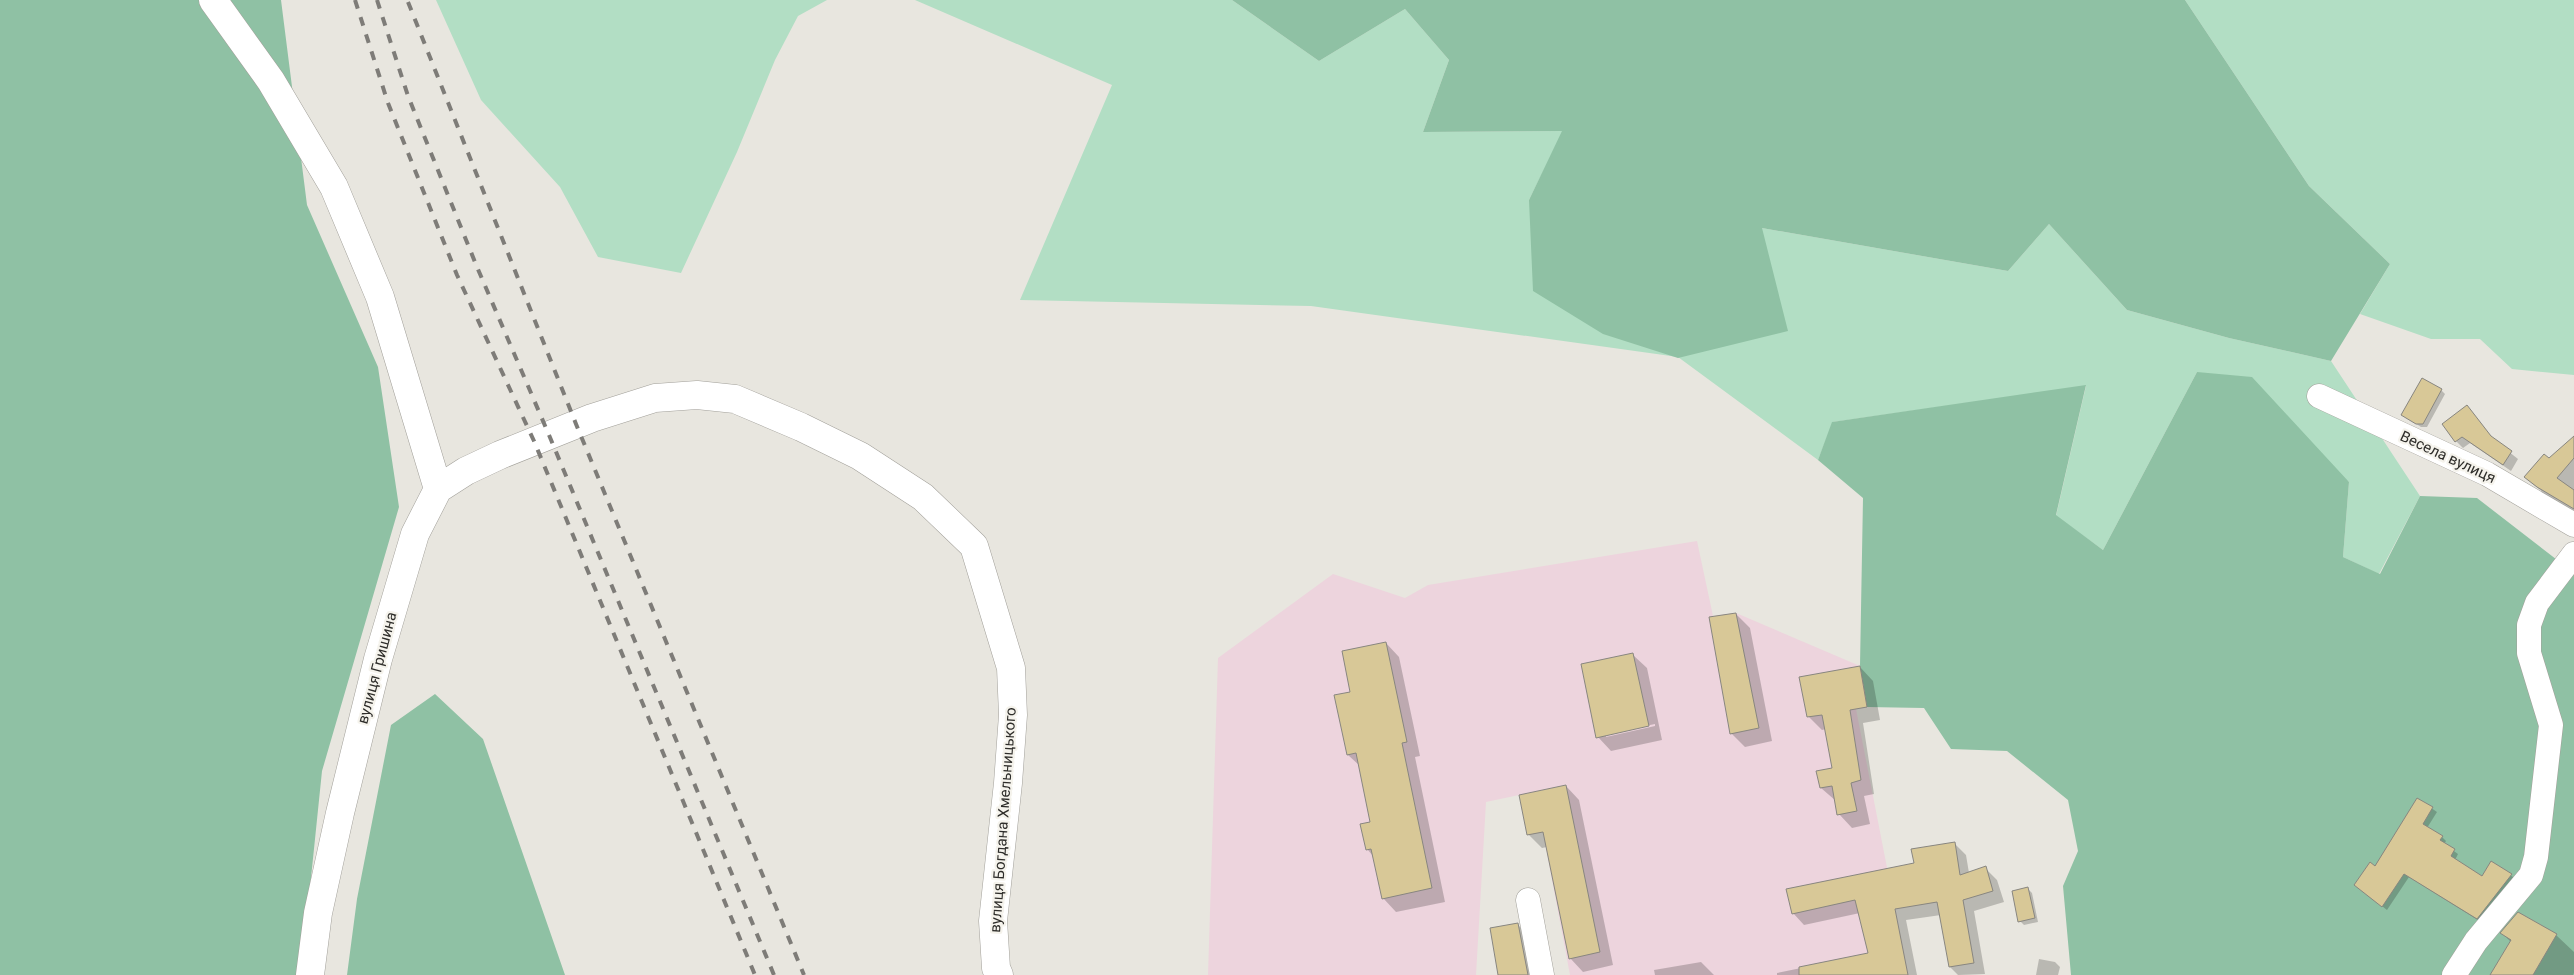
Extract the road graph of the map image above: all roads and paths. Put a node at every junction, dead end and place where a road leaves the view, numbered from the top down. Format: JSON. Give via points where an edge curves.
{"nodes":[{"id":1,"x":213,"y":0,"type":"edge"},
{"id":2,"x":2319,"y":396,"type":"dead end"},
{"id":3,"x":549,"y":435,"type":"joint"},
{"id":4,"x":438,"y":489,"type":"junction"},
{"id":5,"x":2574,"y":525,"type":"edge"},
{"id":6,"x":2574,"y":554,"type":"edge"},
{"id":7,"x":1528,"y":900,"type":"dead end"},
{"id":8,"x":310,"y":975,"type":"edge"},
{"id":9,"x":999,"y":975,"type":"edge"},
{"id":10,"x":1542,"y":975,"type":"edge"},
{"id":11,"x":2454,"y":975,"type":"edge"}],
"edges":[{"from":1,"to":4,"type":"street","via":[[271,81],[334,187],[380,297]]},
{"from":2,"to":5,"type":"street","name":"Весела вулиця","via":[[2487,474]]},
{"from":3,"to":4,"type":"street","name":"вулиця Гришина","via":[[500,454]]},
{"from":3,"to":9,"type":"street","name":"вулиця Богдана Хмельницького","via":[[655,398],[697,395],[735,399],[860,456],[923,497],[974,546],[1011,668],[1013,716],[993,921]]},
{"from":4,"to":8,"type":"street","name":"вулиця Гришина","via":[[414,534],[378,659],[318,913]]},
{"from":6,"to":11,"type":"street","via":[[2537,603],[2529,625],[2530,654],[2551,724],[2536,857],[2531,875],[2476,941]]},
{"from":7,"to":10,"type":"street"}]}
